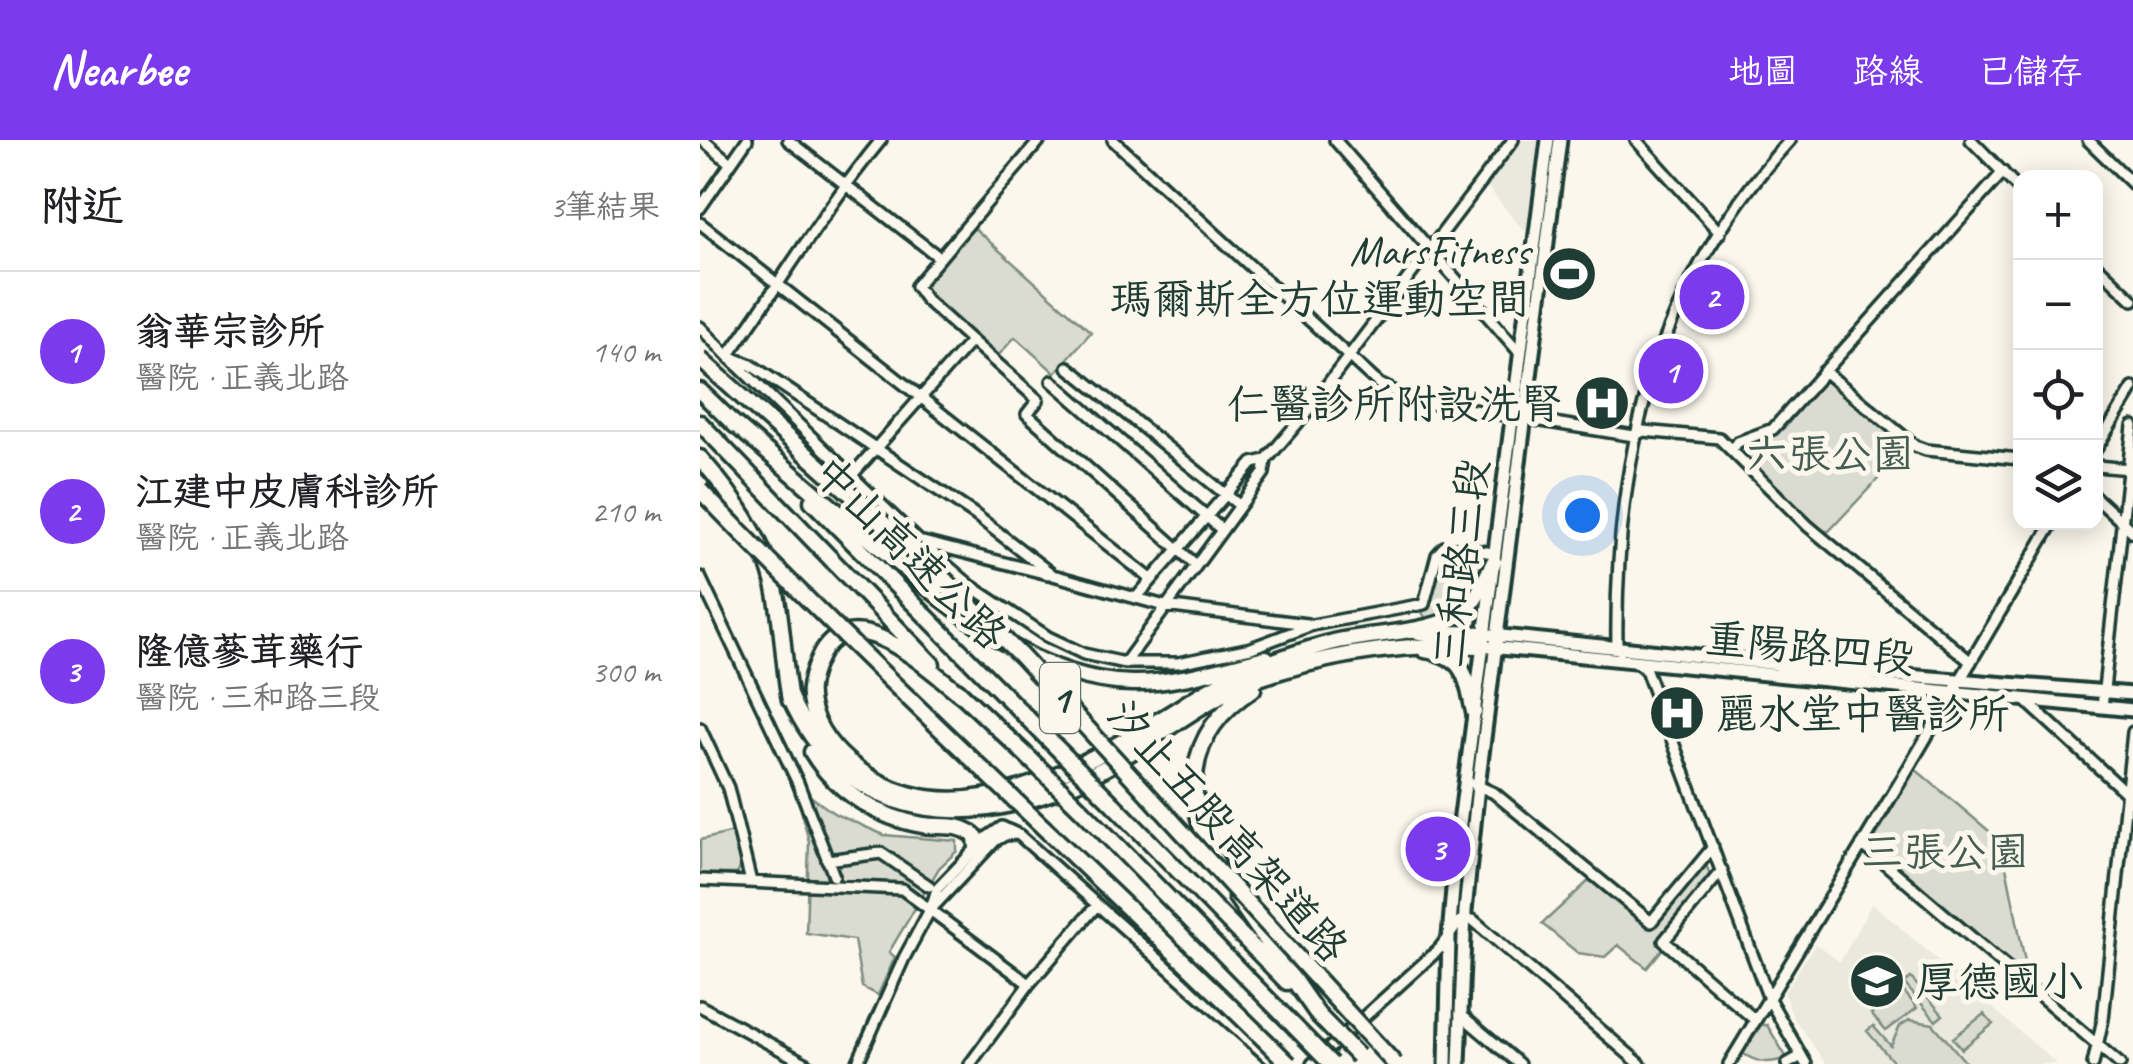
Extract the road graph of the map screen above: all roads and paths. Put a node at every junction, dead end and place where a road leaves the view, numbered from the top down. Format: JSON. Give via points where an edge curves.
{"nodes":[{"id":1,"x":703,"y":140,"type":"edge"},
{"id":2,"x":748,"y":140,"type":"edge"},
{"id":3,"x":788,"y":140,"type":"edge"},
{"id":4,"x":882,"y":140,"type":"edge"},
{"id":5,"x":1040,"y":140,"type":"edge"},
{"id":6,"x":1114,"y":140,"type":"edge"},
{"id":7,"x":1335,"y":140,"type":"edge"},
{"id":8,"x":1512,"y":140,"type":"edge"},
{"id":9,"x":1548,"y":140,"type":"edge"},
{"id":10,"x":1560,"y":140,"type":"edge"},
{"id":11,"x":1636,"y":140,"type":"edge"},
{"id":12,"x":1790,"y":140,"type":"edge"},
{"id":13,"x":1971,"y":140,"type":"edge"},
{"id":14,"x":2088,"y":140,"type":"edge"},
{"id":15,"x":730,"y":163,"type":"junction"},
{"id":16,"x":2003,"y":172,"type":"junction"},
{"id":17,"x":2013,"y":183,"type":"edge"},
{"id":18,"x":846,"y":184,"type":"junction"},
{"id":19,"x":2133,"y":184,"type":"edge"},
{"id":20,"x":700,"y":208,"type":"edge"},
{"id":21,"x":700,"y":223,"type":"edge"},
{"id":22,"x":1720,"y":233,"type":"junction"},
{"id":23,"x":1430,"y":249,"type":"junction"},
{"id":24,"x":940,"y":258,"type":"junction"},
{"id":25,"x":2103,"y":272,"type":"edge"},
{"id":26,"x":780,"y":284,"type":"junction"},
{"id":27,"x":2133,"y":300,"type":"edge"},
{"id":28,"x":700,"y":327,"type":"edge"},
{"id":29,"x":971,"y":340,"type":"junction"},
{"id":30,"x":1520,"y":353,"type":"junction"},
{"id":31,"x":728,"y":356,"type":"junction"},
{"id":32,"x":700,"y":358,"type":"edge"},
{"id":33,"x":1348,"y":358,"type":"junction"},
{"id":34,"x":1068,"y":368,"type":"dead end"},
{"id":35,"x":1824,"y":372,"type":"junction"},
{"id":36,"x":1052,"y":381,"type":"dead end"},
{"id":37,"x":2133,"y":388,"type":"edge"},
{"id":38,"x":700,"y":391,"type":"edge"},
{"id":39,"x":921,"y":396,"type":"junction"},
{"id":40,"x":1518,"y":418,"type":"junction"},
{"id":41,"x":731,"y":421,"type":"junction"},
{"id":42,"x":700,"y":423,"type":"edge"},
{"id":43,"x":2133,"y":426,"type":"edge"},
{"id":44,"x":1634,"y":436,"type":"junction"},
{"id":45,"x":2101,"y":440,"type":"edge"},
{"id":46,"x":878,"y":448,"type":"junction"},
{"id":47,"x":1731,"y":449,"type":"junction"},
{"id":48,"x":2013,"y":457,"type":"edge"},
{"id":49,"x":700,"y":458,"type":"edge"},
{"id":50,"x":1266,"y":460,"type":"junction"},
{"id":51,"x":2103,"y":467,"type":"edge"},
{"id":52,"x":2131,"y":469,"type":"edge"},
{"id":53,"x":852,"y":475,"type":"junction"},
{"id":54,"x":700,"y":490,"type":"edge"},
{"id":55,"x":1225,"y":496,"type":"junction"},
{"id":56,"x":2103,"y":504,"type":"edge"},
{"id":57,"x":1240,"y":506,"type":"junction"},
{"id":58,"x":1206,"y":516,"type":"junction"},
{"id":59,"x":2122,"y":522,"type":"junction"},
{"id":60,"x":1222,"y":530,"type":"junction"},
{"id":61,"x":2047,"y":530,"type":"edge"},
{"id":62,"x":2133,"y":532,"type":"edge"},
{"id":63,"x":920,"y":542,"type":"junction"},
{"id":64,"x":1178,"y":548,"type":"junction"},
{"id":65,"x":1494,"y":557,"type":"junction"},
{"id":66,"x":1196,"y":564,"type":"junction"},
{"id":67,"x":1053,"y":576,"type":"junction"},
{"id":68,"x":700,"y":577,"type":"edge"},
{"id":69,"x":1151,"y":578,"type":"junction"},
{"id":70,"x":1136,"y":598,"type":"junction"},
{"id":71,"x":1165,"y":606,"type":"junction"},
{"id":72,"x":1312,"y":625,"type":"junction"},
{"id":73,"x":1401,"y":632,"type":"junction"},
{"id":74,"x":1490,"y":641,"type":"junction"},
{"id":75,"x":1330,"y":642,"type":"junction"},
{"id":76,"x":1380,"y":648,"type":"junction"},
{"id":77,"x":1617,"y":648,"type":"junction"},
{"id":78,"x":1125,"y":662,"type":"junction"},
{"id":79,"x":1972,"y":662,"type":"junction"},
{"id":80,"x":1637,"y":663,"type":"junction"},
{"id":81,"x":1279,"y":673,"type":"junction"},
{"id":82,"x":1960,"y":681,"type":"junction"},
{"id":83,"x":2103,"y":691,"type":"junction"},
{"id":84,"x":1952,"y":694,"type":"junction"},
{"id":85,"x":2133,"y":694,"type":"edge"},
{"id":86,"x":789,"y":695,"type":"junction"},
{"id":87,"x":963,"y":696,"type":"junction"},
{"id":88,"x":2024,"y":700,"type":"junction"},
{"id":89,"x":2102,"y":707,"type":"junction"},
{"id":90,"x":2133,"y":710,"type":"edge"},
{"id":91,"x":1474,"y":712,"type":"junction"},
{"id":92,"x":700,"y":728,"type":"edge"},
{"id":93,"x":2133,"y":732,"type":"edge"},
{"id":94,"x":1465,"y":780,"type":"junction"},
{"id":95,"x":1478,"y":786,"type":"junction"},
{"id":96,"x":2130,"y":796,"type":"edge"},
{"id":97,"x":1019,"y":835,"type":"junction"},
{"id":98,"x":1862,"y":844,"type":"junction"},
{"id":99,"x":977,"y":847,"type":"junction"},
{"id":100,"x":1713,"y":847,"type":"junction"},
{"id":101,"x":828,"y":860,"type":"junction"},
{"id":102,"x":1722,"y":870,"type":"junction"},
{"id":103,"x":834,"y":876,"type":"dead end"},
{"id":104,"x":700,"y":880,"type":"edge"},
{"id":105,"x":751,"y":882,"type":"junction"},
{"id":106,"x":929,"y":886,"type":"dead end"},
{"id":107,"x":1096,"y":905,"type":"junction"},
{"id":108,"x":932,"y":908,"type":"junction"},
{"id":109,"x":1466,"y":920,"type":"junction"},
{"id":110,"x":1449,"y":936,"type":"junction"},
{"id":111,"x":1030,"y":984,"type":"junction"},
{"id":112,"x":1769,"y":999,"type":"junction"},
{"id":113,"x":700,"y":1006,"type":"edge"},
{"id":114,"x":1460,"y":1014,"type":"junction"},
{"id":115,"x":1318,"y":1015,"type":"junction"},
{"id":116,"x":1756,"y":1020,"type":"junction"},
{"id":117,"x":2098,"y":1046,"type":"junction"},
{"id":118,"x":1361,"y":1060,"type":"edge"},
{"id":119,"x":1804,"y":1060,"type":"edge"},
{"id":120,"x":807,"y":1064,"type":"edge"},
{"id":121,"x":857,"y":1064,"type":"edge"},
{"id":122,"x":970,"y":1064,"type":"edge"},
{"id":123,"x":1276,"y":1064,"type":"edge"},
{"id":124,"x":1289,"y":1064,"type":"edge"},
{"id":125,"x":1312,"y":1064,"type":"edge"},
{"id":126,"x":1331,"y":1064,"type":"edge"},
{"id":127,"x":1395,"y":1064,"type":"edge"},
{"id":128,"x":1446,"y":1064,"type":"edge"},
{"id":129,"x":1459,"y":1064,"type":"edge"},
{"id":130,"x":1518,"y":1064,"type":"edge"},
{"id":131,"x":1640,"y":1064,"type":"edge"},
{"id":132,"x":1729,"y":1064,"type":"edge"},
{"id":133,"x":1788,"y":1064,"type":"edge"},
{"id":134,"x":2094,"y":1064,"type":"edge"},
{"id":135,"x":2120,"y":1064,"type":"edge"}],
"edges":[{"from":1,"to":15,"type":"street"},
{"from":2,"to":15,"type":"street"},
{"from":3,"to":18,"type":"street"},
{"from":4,"to":18,"type":"street"},
{"from":5,"to":24,"type":"street"},
{"from":6,"to":33,"type":"street"},
{"from":7,"to":23,"type":"street"},
{"from":8,"to":23,"type":"street"},
{"from":9,"to":30,"type":"main road","name":"三和路三段"},
{"from":10,"to":40,"type":"main road","name":"三和路三段"},
{"from":11,"to":22,"type":"street"},
{"from":12,"to":22,"type":"street"},
{"from":13,"to":16,"type":"street"},
{"from":14,"to":19,"type":"street"},
{"from":15,"to":20,"type":"street"},
{"from":16,"to":17,"type":"street"},
{"from":16,"to":35,"type":"street"},
{"from":18,"to":24,"type":"street"},
{"from":18,"to":26,"type":"street"},
{"from":21,"to":26,"type":"street"},
{"from":22,"to":44,"type":"street","via":[[1667,332]]},
{"from":23,"to":30,"type":"street"},
{"from":23,"to":33,"type":"street"},
{"from":24,"to":29,"type":"street","via":[[916,286]]},
{"from":25,"to":27,"type":"street"},
{"from":26,"to":31,"type":"street"},
{"from":26,"to":39,"type":"street"},
{"from":28,"to":31,"type":"street"},
{"from":29,"to":39,"type":"street"},
{"from":29,"to":64,"type":"street","via":[[1038,400],[1026,414]]},
{"from":30,"to":40,"type":"main road","name":"三和路三段"},
{"from":31,"to":46,"type":"street"},
{"from":31,"to":53,"type":"street"},
{"from":32,"to":127,"type":"highway","name":"汐止五股高架道路","number":"1","bridge":true,"via":[[930,565],[1020,656]]},
{"from":33,"to":40,"type":"street","via":[[1412,400]]},
{"from":33,"to":50,"type":"street"},
{"from":34,"to":55,"type":"street"},
{"from":35,"to":47,"type":"street","via":[[1773,429]]},
{"from":35,"to":48,"type":"street","via":[[1914,446]]},
{"from":36,"to":58,"type":"street"},
{"from":37,"to":45,"type":"street"},
{"from":38,"to":41,"type":"highway","name":"中山高速公路","number":"1"},
{"from":39,"to":46,"type":"street"},
{"from":39,"to":69,"type":"street"},
{"from":40,"to":44,"type":"street"},
{"from":40,"to":65,"type":"main road","name":"三和路三段"},
{"from":40,"to":74,"type":"main road","name":"三和路三段"},
{"from":41,"to":75,"type":"highway","via":[[934,593],[990,635],[1046,663],[1148,682]]},
{"from":41,"to":115,"type":"highway","name":"中山高速公路","number":"1","bridge":true},
{"from":42,"to":87,"type":"highway","name":"中山高速公路","number":"1"},
{"from":43,"to":52,"type":"street"},
{"from":44,"to":47,"type":"street","via":[[1643,431],[1719,438]]},
{"from":44,"to":77,"type":"street","via":[[1617,550]]},
{"from":46,"to":53,"type":"street"},
{"from":46,"to":67,"type":"street"},
{"from":47,"to":79,"type":"street","via":[[1808,526]]},
{"from":49,"to":86,"type":"highway","via":[[755,532],[774,583]]},
{"from":50,"to":55,"type":"street","via":[[1253,463]]},
{"from":50,"to":57,"type":"street"},
{"from":51,"to":52,"type":"street"},
{"from":52,"to":59,"type":"street"},
{"from":53,"to":63,"type":"street"},
{"from":54,"to":124,"type":"highway","bridge":true,"via":[[933,725]]},
{"from":55,"to":57,"type":"street"},
{"from":55,"to":58,"type":"street"},
{"from":56,"to":59,"type":"street"},
{"from":57,"to":60,"type":"street"},
{"from":58,"to":60,"type":"street"},
{"from":58,"to":64,"type":"street"},
{"from":59,"to":62,"type":"street"},
{"from":59,"to":83,"type":"street"},
{"from":60,"to":66,"type":"street"},
{"from":61,"to":79,"type":"street"},
{"from":63,"to":67,"type":"street"},
{"from":63,"to":78,"type":"street","via":[[1048,638]]},
{"from":64,"to":66,"type":"street"},
{"from":64,"to":69,"type":"street"},
{"from":65,"to":72,"type":"street","via":[[1444,548],[1424,604]]},
{"from":65,"to":73,"type":"highway","via":[[1466,610]]},
{"from":65,"to":74,"type":"main road","name":"三和路三段"},
{"from":66,"to":71,"type":"street"},
{"from":67,"to":70,"type":"street"},
{"from":68,"to":101,"type":"street"},
{"from":69,"to":70,"type":"street"},
{"from":70,"to":71,"type":"street"},
{"from":71,"to":72,"type":"street"},
{"from":71,"to":78,"type":"street"},
{"from":72,"to":78,"type":"street","via":[[1251,648],[1178,663]]},
{"from":73,"to":74,"type":"highway"},
{"from":73,"to":75,"type":"highway"},
{"from":74,"to":76,"type":"highway"},
{"from":74,"to":77,"type":"main road","name":"重陽路四段"},
{"from":74,"to":80,"type":"main road","name":"重陽路四段"},
{"from":74,"to":91,"type":"main road","name":"三和路三段"},
{"from":74,"to":95,"type":"main road","name":"三和路三段"},
{"from":75,"to":87,"type":"highway","via":[[1228,679],[1040,782],[980,798],[924,797],[864,774],[822,731],[808,686],[822,652],[835,640],[870,632]]},
{"from":76,"to":81,"type":"highway"},
{"from":76,"to":91,"type":"highway","via":[[1431,650],[1458,662]]},
{"from":77,"to":80,"type":"street"},
{"from":77,"to":82,"type":"main road","name":"重陽路四段"},
{"from":79,"to":82,"type":"street"},
{"from":80,"to":84,"type":"main road","name":"重陽路四段"},
{"from":80,"to":100,"type":"street","via":[[1646,670]]},
{"from":81,"to":86,"type":"highway","via":[[1254,679],[1070,784],[1030,800],[950,810],[885,798],[852,780],[812,738]]},
{"from":81,"to":115,"type":"highway","via":[[1231,703],[1202,744],[1197,811],[1234,894]]},
{"from":82,"to":83,"type":"main road","name":"重陽路四段"},
{"from":82,"to":84,"type":"street"},
{"from":83,"to":85,"type":"main road","name":"重陽路四段"},
{"from":83,"to":89,"type":"street"},
{"from":84,"to":88,"type":"main road","name":"重陽路四段"},
{"from":84,"to":98,"type":"street"},
{"from":86,"to":99,"type":"highway","via":[[808,745],[841,786],[908,822],[965,828]]},
{"from":87,"to":126,"type":"highway","name":"中山高速公路","number":"1","bridge":true},
{"from":88,"to":89,"type":"main road","name":"重陽路四段"},
{"from":88,"to":96,"type":"street"},
{"from":89,"to":90,"type":"main road","name":"重陽路四段"},
{"from":91,"to":94,"type":"main road","name":"三和路三段"},
{"from":92,"to":105,"type":"street","via":[[728,788]]},
{"from":93,"to":96,"type":"street"},
{"from":94,"to":95,"type":"street"},
{"from":94,"to":110,"type":"main road","name":"三和路三段"},
{"from":95,"to":100,"type":"street","via":[[1651,922]]},
{"from":95,"to":109,"type":"main road","name":"三和路三段"},
{"from":96,"to":117,"type":"street"},
{"from":97,"to":99,"type":"street","via":[[1002,827]]},
{"from":97,"to":107,"type":"street"},
{"from":97,"to":108,"type":"street","via":[[996,840]]},
{"from":98,"to":112,"type":"street"},
{"from":98,"to":117,"type":"street"},
{"from":99,"to":108,"type":"street","via":[[938,888]]},
{"from":100,"to":102,"type":"street"},
{"from":101,"to":103,"type":"street"},
{"from":101,"to":106,"type":"street","via":[[881,853]]},
{"from":102,"to":112,"type":"street"},
{"from":102,"to":116,"type":"street","via":[[1664,941]]},
{"from":104,"to":105,"type":"street"},
{"from":105,"to":108,"type":"street","via":[[902,889]]},
{"from":107,"to":111,"type":"street"},
{"from":107,"to":123,"type":"street"},
{"from":108,"to":111,"type":"street"},
{"from":108,"to":121,"type":"street"},
{"from":109,"to":110,"type":"street"},
{"from":109,"to":114,"type":"main road","name":"三和路三段"},
{"from":109,"to":131,"type":"street"},
{"from":110,"to":125,"type":"street"},
{"from":110,"to":128,"type":"main road","name":"三和路三段"},
{"from":111,"to":122,"type":"street"},
{"from":112,"to":116,"type":"street"},
{"from":112,"to":119,"type":"street"},
{"from":113,"to":120,"type":"street"},
{"from":114,"to":129,"type":"main road","name":"三和路三段"},
{"from":114,"to":130,"type":"street"},
{"from":115,"to":118,"type":"highway","name":"中山高速公路","number":"1","bridge":true},
{"from":116,"to":132,"type":"street"},
{"from":117,"to":134,"type":"street"},
{"from":117,"to":135,"type":"street"},
{"from":119,"to":133,"type":"street"}]}
